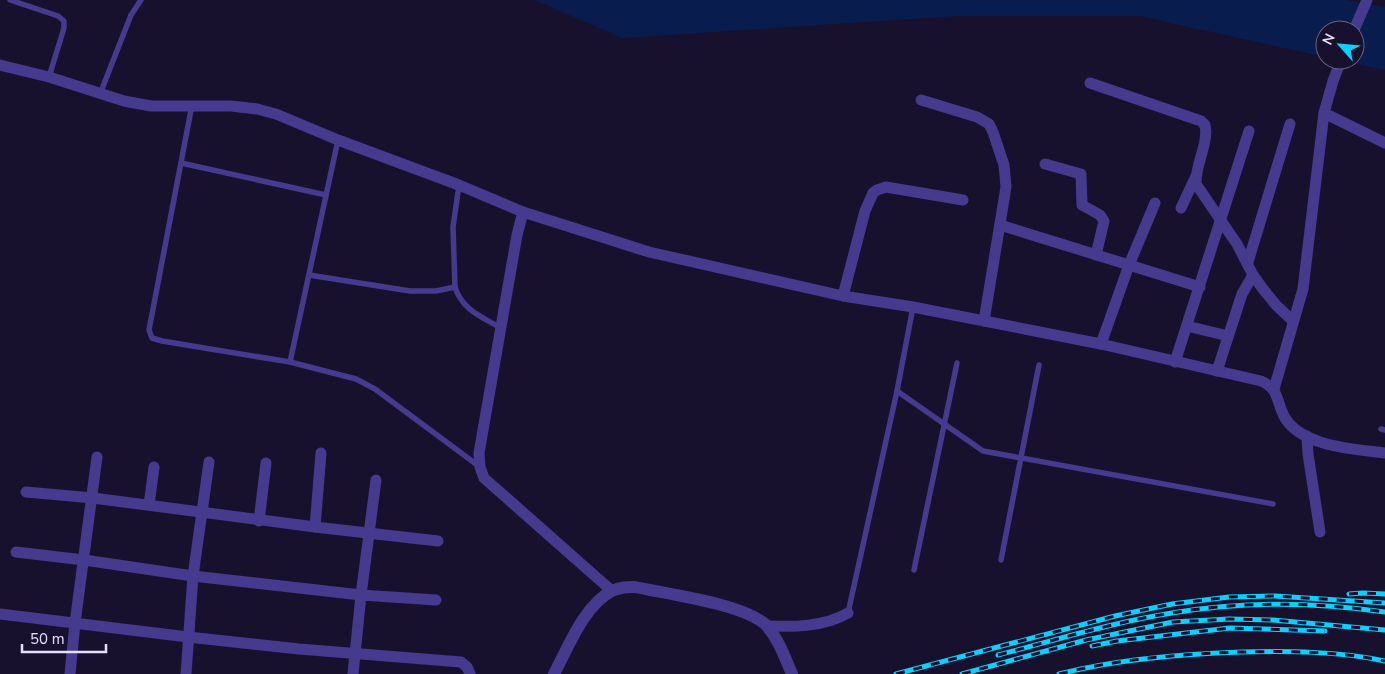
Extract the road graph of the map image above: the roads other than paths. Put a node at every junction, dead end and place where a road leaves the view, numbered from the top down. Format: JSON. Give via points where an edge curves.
{"nodes":[{"id":1,"x":10,"y":0,"type":"edge"},
{"id":2,"x":141,"y":0,"type":"edge"},
{"id":3,"x":1367,"y":0,"type":"edge"},
{"id":4,"x":1358,"y":20,"type":"edge"},
{"id":5,"x":0,"y":65,"type":"edge"},
{"id":6,"x":1337,"y":70,"type":"edge"},
{"id":7,"x":49,"y":77,"type":"junction"},
{"id":8,"x":1090,"y":83,"type":"dead end"},
{"id":9,"x":100,"y":94,"type":"junction"},
{"id":10,"x":921,"y":100,"type":"dead end"},
{"id":11,"x":192,"y":105,"type":"junction"},
{"id":12,"x":1324,"y":113,"type":"junction"},
{"id":13,"x":1290,"y":124,"type":"dead end"},
{"id":14,"x":1249,"y":132,"type":"dead end"},
{"id":15,"x":338,"y":140,"type":"junction"},
{"id":16,"x":1385,"y":143,"type":"edge"},
{"id":17,"x":181,"y":163,"type":"junction"},
{"id":18,"x":1045,"y":164,"type":"dead end"},
{"id":19,"x":1196,"y":176,"type":"junction"},
{"id":20,"x":459,"y":185,"type":"junction"},
{"id":21,"x":326,"y":195,"type":"junction"},
{"id":22,"x":963,"y":200,"type":"dead end"},
{"id":23,"x":1155,"y":203,"type":"dead end"},
{"id":24,"x":1181,"y":208,"type":"dead end"},
{"id":25,"x":523,"y":212,"type":"junction"},
{"id":26,"x":1221,"y":222,"type":"junction"},
{"id":27,"x":1000,"y":225,"type":"junction"},
{"id":28,"x":1096,"y":255,"type":"junction"},
{"id":29,"x":1248,"y":262,"type":"junction"},
{"id":30,"x":1129,"y":265,"type":"junction"},
{"id":31,"x":309,"y":275,"type":"junction"},
{"id":32,"x":1253,"y":275,"type":"junction"},
{"id":33,"x":456,"y":287,"type":"junction"},
{"id":34,"x":1200,"y":288,"type":"junction"},
{"id":35,"x":843,"y":296,"type":"junction"},
{"id":36,"x":913,"y":307,"type":"junction"},
{"id":37,"x":984,"y":321,"type":"junction"},
{"id":38,"x":1293,"y":321,"type":"junction"},
{"id":39,"x":1187,"y":326,"type":"junction"},
{"id":40,"x":501,"y":328,"type":"junction"},
{"id":41,"x":1228,"y":336,"type":"junction"},
{"id":42,"x":1101,"y":344,"type":"junction"},
{"id":43,"x":290,"y":362,"type":"junction"},
{"id":44,"x":1175,"y":362,"type":"junction"},
{"id":45,"x":957,"y":363,"type":"dead end"},
{"id":46,"x":1039,"y":365,"type":"dead end"},
{"id":47,"x":1217,"y":371,"type":"junction"},
{"id":48,"x":1274,"y":389,"type":"junction"},
{"id":49,"x":897,"y":391,"type":"junction"},
{"id":50,"x":945,"y":424,"type":"junction"},
{"id":51,"x":1307,"y":436,"type":"junction"},
{"id":52,"x":321,"y":453,"type":"dead end"},
{"id":53,"x":1385,"y":453,"type":"edge"},
{"id":54,"x":97,"y":458,"type":"dead end"},
{"id":55,"x":1021,"y":458,"type":"junction"},
{"id":56,"x":209,"y":462,"type":"dead end"},
{"id":57,"x":266,"y":463,"type":"dead end"},
{"id":58,"x":154,"y":467,"type":"dead end"},
{"id":59,"x":480,"y":467,"type":"junction"},
{"id":60,"x":376,"y":480,"type":"dead end"},
{"id":61,"x":26,"y":492,"type":"dead end"},
{"id":62,"x":93,"y":498,"type":"junction"},
{"id":63,"x":1273,"y":504,"type":"dead end"},
{"id":64,"x":149,"y":505,"type":"junction"},
{"id":65,"x":202,"y":514,"type":"junction"},
{"id":66,"x":258,"y":520,"type":"junction"},
{"id":67,"x":315,"y":528,"type":"junction"},
{"id":68,"x":1320,"y":532,"type":"dead end"},
{"id":69,"x":369,"y":534,"type":"junction"},
{"id":70,"x":438,"y":541,"type":"dead end"},
{"id":71,"x":16,"y":552,"type":"dead end"},
{"id":72,"x":84,"y":560,"type":"junction"},
{"id":73,"x":1001,"y":560,"type":"dead end"},
{"id":74,"x":914,"y":570,"type":"dead end"},
{"id":75,"x":192,"y":576,"type":"junction"},
{"id":76,"x":612,"y":591,"type":"junction"},
{"id":77,"x":361,"y":595,"type":"junction"},
{"id":78,"x":436,"y":600,"type":"dead end"},
{"id":79,"x":848,"y":613,"type":"joint"},
{"id":80,"x":0,"y":614,"type":"edge"},
{"id":81,"x":75,"y":623,"type":"junction"},
{"id":82,"x":767,"y":626,"type":"junction"},
{"id":83,"x":188,"y":637,"type":"junction"},
{"id":84,"x":355,"y":653,"type":"junction"},
{"id":85,"x":70,"y":674,"type":"edge"},
{"id":86,"x":186,"y":674,"type":"edge"},
{"id":87,"x":353,"y":674,"type":"edge"},
{"id":88,"x":470,"y":674,"type":"edge"},
{"id":89,"x":554,"y":674,"type":"edge"},
{"id":90,"x":792,"y":674,"type":"edge"}],
"edges":[{"from":1,"to":7,"type":"lane","via":[[64,21]]},
{"from":2,"to":9,"type":"lane","via":[[131,15]]},
{"from":3,"to":4,"type":"street"},
{"from":5,"to":7,"type":"street"},
{"from":6,"to":12,"type":"street"},
{"from":7,"to":9,"type":"street"},
{"from":8,"to":19,"type":"street","via":[[1201,121],[1206,133]]},
{"from":9,"to":11,"type":"street","via":[[151,106]]},
{"from":10,"to":27,"type":"street","via":[[977,117],[989,124],[1006,178]]},
{"from":11,"to":15,"type":"street","via":[[257,109]]},
{"from":11,"to":17,"type":"lane"},
{"from":12,"to":16,"type":"street"},
{"from":12,"to":38,"type":"street","via":[[1303,289]]},
{"from":13,"to":29,"type":"street"},
{"from":14,"to":26,"type":"street"},
{"from":15,"to":20,"type":"street"},
{"from":15,"to":21,"type":"lane"},
{"from":17,"to":21,"type":"lane"},
{"from":17,"to":43,"type":"lane","via":[[150,335],[162,342]]},
{"from":18,"to":28,"type":"street","via":[[1081,174],[1082,205],[1104,221]]},
{"from":19,"to":24,"type":"street"},
{"from":19,"to":26,"type":"street","via":[[1199,191]]},
{"from":20,"to":25,"type":"street"},
{"from":20,"to":33,"type":"lane","via":[[453,227]]},
{"from":21,"to":31,"type":"lane"},
{"from":22,"to":35,"type":"street","via":[[886,187],[873,193],[865,211]]},
{"from":23,"to":30,"type":"street"},
{"from":25,"to":35,"type":"street","via":[[649,252]]},
{"from":25,"to":40,"type":"street"},
{"from":26,"to":29,"type":"street"},
{"from":26,"to":34,"type":"street"},
{"from":27,"to":28,"type":"street"},
{"from":27,"to":37,"type":"street"},
{"from":28,"to":30,"type":"street"},
{"from":29,"to":32,"type":"street"},
{"from":30,"to":34,"type":"street"},
{"from":30,"to":42,"type":"street"},
{"from":31,"to":33,"type":"lane","via":[[410,291]]},
{"from":31,"to":43,"type":"lane"},
{"from":32,"to":38,"type":"street"},
{"from":32,"to":41,"type":"street","via":[[1242,294]]},
{"from":33,"to":40,"type":"lane","via":[[464,305]]},
{"from":34,"to":39,"type":"street"},
{"from":35,"to":36,"type":"street"},
{"from":36,"to":37,"type":"street"},
{"from":36,"to":49,"type":"lane"},
{"from":37,"to":42,"type":"street"},
{"from":38,"to":48,"type":"street"},
{"from":39,"to":41,"type":"street"},
{"from":39,"to":44,"type":"street"},
{"from":40,"to":59,"type":"street","via":[[479,453]]},
{"from":41,"to":47,"type":"street"},
{"from":42,"to":44,"type":"street"},
{"from":43,"to":59,"type":"lane","via":[[366,383]]},
{"from":44,"to":47,"type":"street"},
{"from":45,"to":50,"type":"lane"},
{"from":46,"to":55,"type":"lane"},
{"from":47,"to":48,"type":"street","via":[[1261,381]]},
{"from":48,"to":51,"type":"street","via":[[1286,420]]},
{"from":49,"to":50,"type":"lane"},
{"from":49,"to":79,"type":"lane"},
{"from":50,"to":55,"type":"lane","via":[[983,451]]},
{"from":50,"to":74,"type":"lane"},
{"from":51,"to":53,"type":"street","via":[[1319,442]]},
{"from":51,"to":68,"type":"street"},
{"from":52,"to":67,"type":"street"},
{"from":54,"to":62,"type":"street"},
{"from":55,"to":63,"type":"lane"},
{"from":55,"to":73,"type":"lane"},
{"from":56,"to":65,"type":"street"},
{"from":57,"to":66,"type":"street"},
{"from":58,"to":64,"type":"street"},
{"from":59,"to":76,"type":"street","via":[[484,478]]},
{"from":60,"to":69,"type":"street"},
{"from":61,"to":62,"type":"street"},
{"from":62,"to":64,"type":"street"},
{"from":62,"to":72,"type":"street"},
{"from":64,"to":65,"type":"street"},
{"from":65,"to":66,"type":"street"},
{"from":65,"to":75,"type":"street"},
{"from":66,"to":67,"type":"street"},
{"from":67,"to":69,"type":"street"},
{"from":69,"to":70,"type":"street"},
{"from":69,"to":77,"type":"street"},
{"from":71,"to":72,"type":"street"},
{"from":72,"to":75,"type":"street"},
{"from":72,"to":81,"type":"street"},
{"from":75,"to":77,"type":"street"},
{"from":75,"to":83,"type":"street"},
{"from":76,"to":82,"type":"street","via":[[635,588],[723,606],[744,612]]},
{"from":76,"to":89,"type":"street","via":[[590,610]]},
{"from":77,"to":78,"type":"street"},
{"from":77,"to":84,"type":"street"},
{"from":79,"to":82,"type":"street","via":[[836,620],[798,627]]},
{"from":80,"to":81,"type":"street"},
{"from":81,"to":83,"type":"street"},
{"from":81,"to":85,"type":"street"},
{"from":82,"to":90,"type":"street"},
{"from":83,"to":84,"type":"street"},
{"from":83,"to":86,"type":"street"},
{"from":84,"to":87,"type":"street"},
{"from":84,"to":88,"type":"street","via":[[461,662]]}]}
